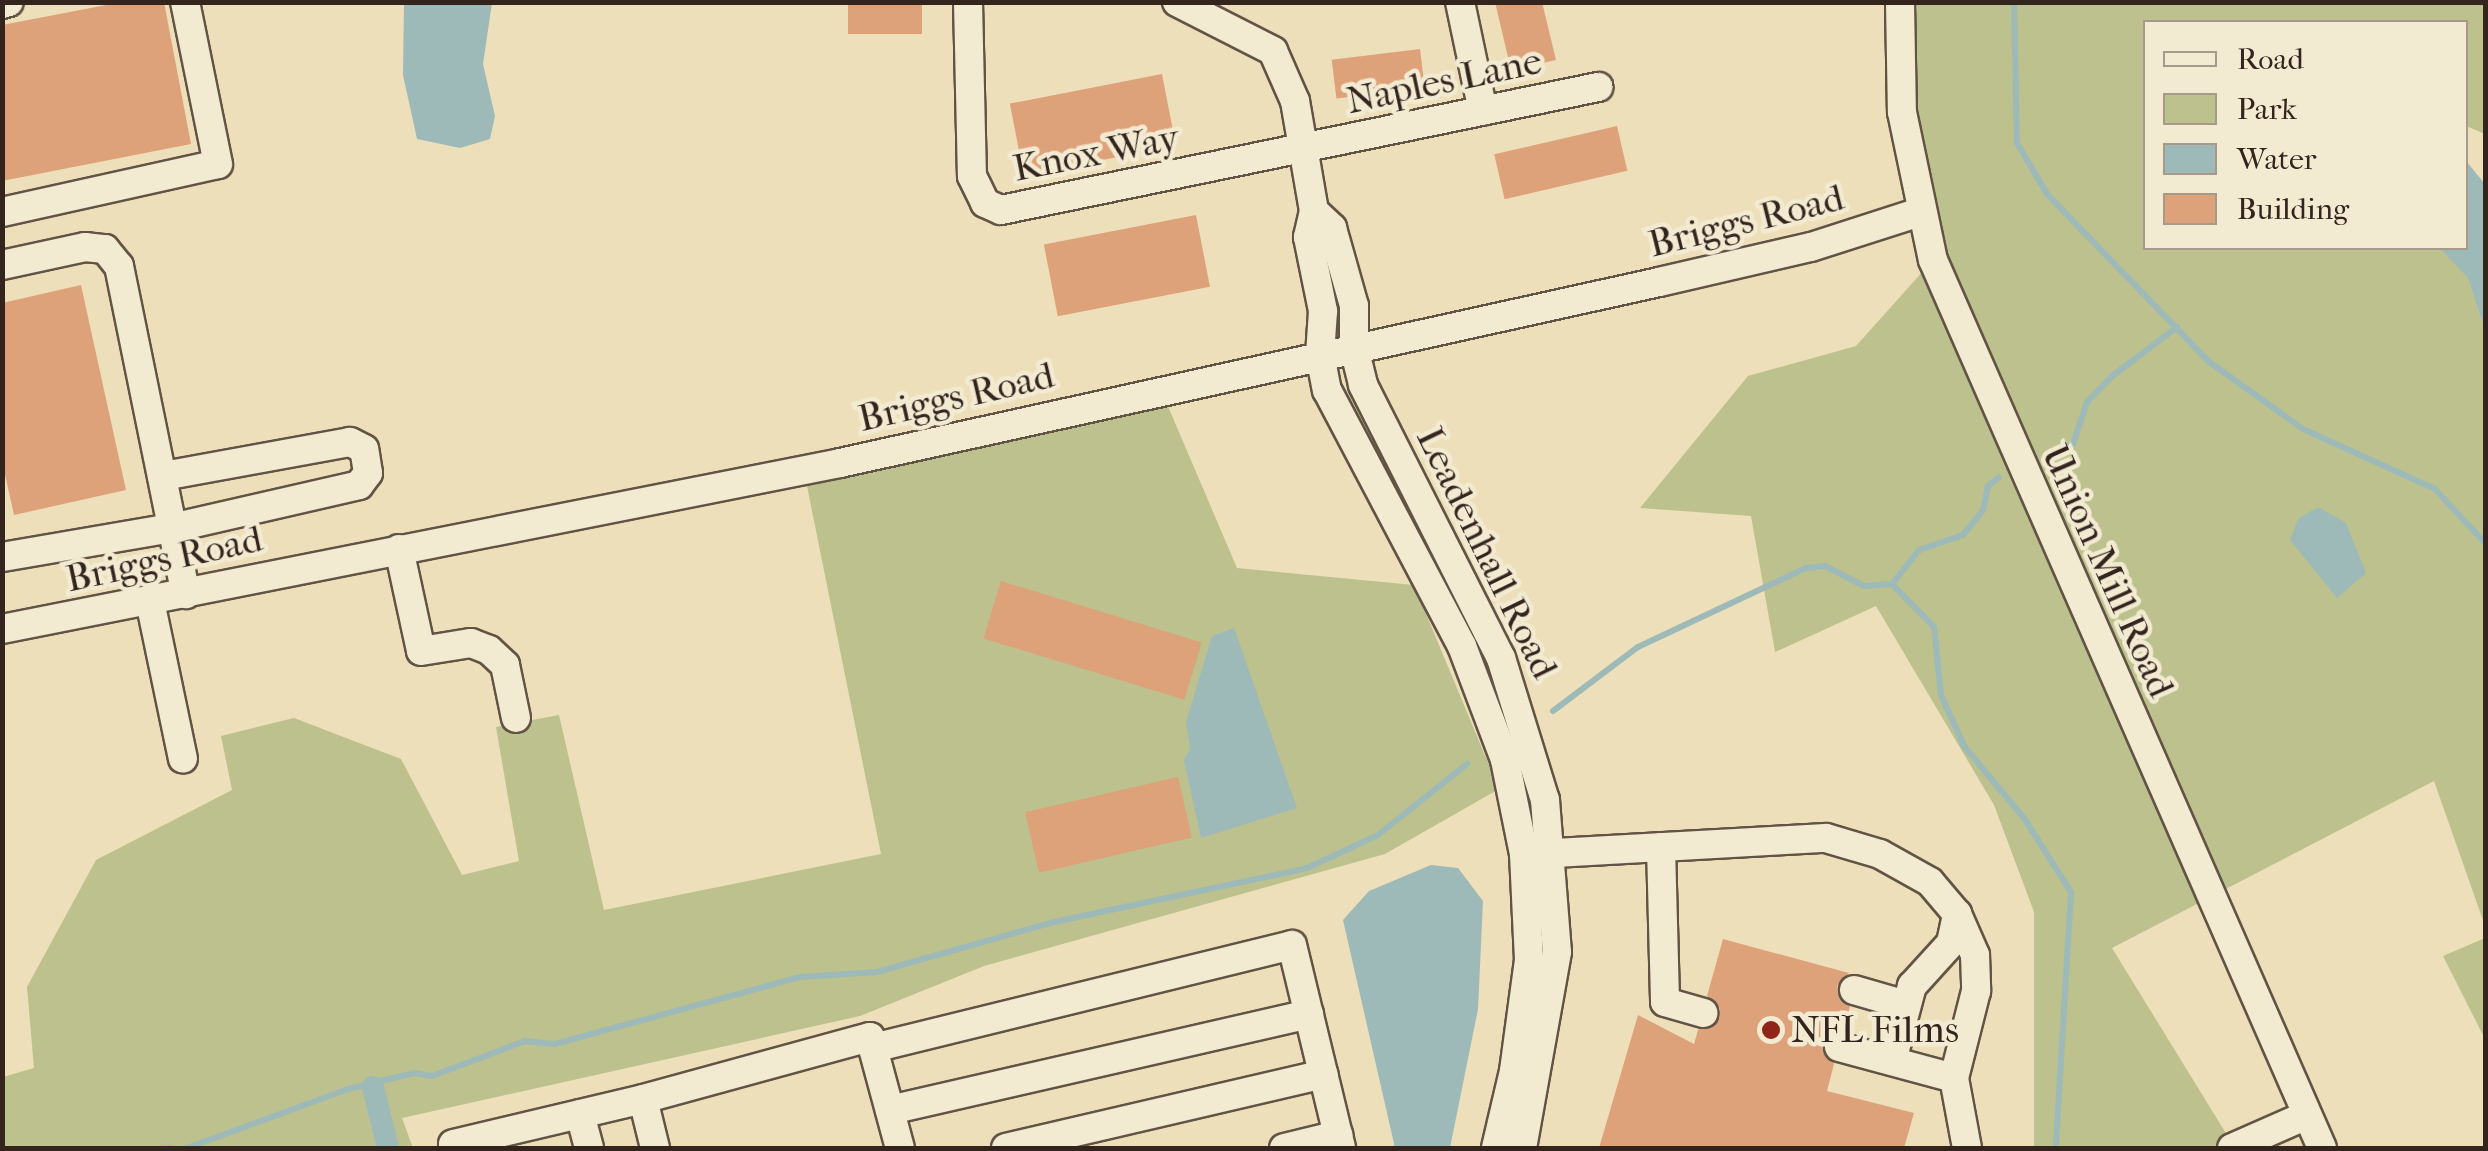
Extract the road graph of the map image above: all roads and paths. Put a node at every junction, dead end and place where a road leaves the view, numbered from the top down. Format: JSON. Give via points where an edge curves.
{"nodes":[{"id":1,"x":185,"y":2,"type":"edge"},
{"id":2,"x":968,"y":2,"type":"edge"},
{"id":3,"x":1177,"y":2,"type":"edge"},
{"id":4,"x":1460,"y":2,"type":"edge"},
{"id":5,"x":1900,"y":2,"type":"edge"},
{"id":6,"x":1598,"y":88,"type":"dead end"},
{"id":7,"x":1482,"y":111,"type":"junction"},
{"id":8,"x":1306,"y":148,"type":"junction"},
{"id":9,"x":1314,"y":210,"type":"junction"},
{"id":10,"x":2,"y":212,"type":"edge"},
{"id":11,"x":1920,"y":212,"type":"junction"},
{"id":12,"x":2,"y":265,"type":"edge"},
{"id":13,"x":1354,"y":348,"type":"junction"},
{"id":14,"x":1320,"y":355,"type":"junction"},
{"id":15,"x":162,"y":476,"type":"junction"},
{"id":16,"x":172,"y":528,"type":"junction"},
{"id":17,"x":399,"y":548,"type":"junction"},
{"id":18,"x":2,"y":557,"type":"edge"},
{"id":19,"x":186,"y":594,"type":"junction"},
{"id":20,"x":150,"y":601,"type":"junction"},
{"id":21,"x":2,"y":629,"type":"edge"},
{"id":22,"x":516,"y":718,"type":"dead end"},
{"id":23,"x":183,"y":759,"type":"dead end"},
{"id":24,"x":1661,"y":847,"type":"junction"},
{"id":25,"x":1538,"y":854,"type":"junction"},
{"id":26,"x":1958,"y":914,"type":"junction"},
{"id":27,"x":1854,"y":990,"type":"dead end"},
{"id":28,"x":1906,"y":1005,"type":"junction"},
{"id":29,"x":1309,"y":1014,"type":"junction"},
{"id":30,"x":1702,"y":1014,"type":"dead end"},
{"id":31,"x":1839,"y":1047,"type":"dead end"},
{"id":32,"x":874,"y":1048,"type":"junction"},
{"id":33,"x":1892,"y":1062,"type":"junction"},
{"id":34,"x":1324,"y":1074,"type":"junction"},
{"id":35,"x":1954,"y":1078,"type":"junction"},
{"id":36,"x":643,"y":1099,"type":"junction"},
{"id":37,"x":890,"y":1110,"type":"junction"},
{"id":38,"x":580,"y":1114,"type":"junction"},
{"id":39,"x":2307,"y":1116,"type":"junction"},
{"id":40,"x":519,"y":1139,"type":"edge"},
{"id":41,"x":1340,"y":1142,"type":"edge"},
{"id":42,"x":455,"y":1148,"type":"edge"},
{"id":43,"x":588,"y":1148,"type":"edge"},
{"id":44,"x":655,"y":1148,"type":"edge"},
{"id":45,"x":900,"y":1148,"type":"edge"},
{"id":46,"x":1006,"y":1148,"type":"edge"},
{"id":47,"x":1284,"y":1148,"type":"edge"},
{"id":48,"x":1496,"y":1148,"type":"edge"},
{"id":49,"x":1522,"y":1148,"type":"edge"},
{"id":50,"x":1967,"y":1148,"type":"edge"},
{"id":51,"x":2232,"y":1148,"type":"edge"},
{"id":52,"x":2322,"y":1148,"type":"edge"}],
"edges":[{"from":1,"to":10,"type":"street","via":[[218,164]]},
{"from":2,"to":8,"type":"street","name":"Knox Way","via":[[972,176],[985,204],[1018,209]]},
{"from":3,"to":8,"type":"street","via":[[1273,52]]},
{"from":4,"to":7,"type":"street"},
{"from":5,"to":11,"type":"street","name":"Union Mill Road","via":[[1902,112]]},
{"from":6,"to":7,"type":"street","name":"Naples Lane"},
{"from":7,"to":8,"type":"street","name":"Naples Lane"},
{"from":8,"to":9,"type":"street"},
{"from":9,"to":13,"type":"street","name":"Leadenhall Road","via":[[1332,228],[1354,306]]},
{"from":9,"to":14,"type":"street","name":"Leadenhall Road","via":[[1308,237],[1323,310]]},
{"from":11,"to":13,"type":"street","name":"Briggs Road","via":[[1812,247]]},
{"from":11,"to":39,"type":"street","name":"Union Mill Road","via":[[1961,328]]},
{"from":12,"to":15,"type":"street","via":[[84,247],[105,249],[112,258]]},
{"from":13,"to":14,"type":"street","name":"Briggs Road"},
{"from":13,"to":25,"type":"street","name":"Leadenhall Road","via":[[1364,385],[1508,675],[1544,800]]},
{"from":14,"to":17,"type":"street","name":"Briggs Road","via":[[840,463]]},
{"from":14,"to":25,"type":"street","name":"Leadenhall Road","via":[[1328,390],[1486,701]]},
{"from":15,"to":16,"type":"street"},
{"from":15,"to":16,"type":"street","via":[[350,442],[364,449],[368,473],[359,486]]},
{"from":16,"to":18,"type":"street"},
{"from":16,"to":19,"type":"street"},
{"from":17,"to":19,"type":"street","name":"Briggs Road"},
{"from":17,"to":22,"type":"street","via":[[421,651],[470,643],[490,650],[505,665]]},
{"from":19,"to":20,"type":"street","name":"Briggs Road"},
{"from":20,"to":21,"type":"street","name":"Briggs Road"},
{"from":20,"to":23,"type":"street"},
{"from":24,"to":25,"type":"street"},
{"from":24,"to":26,"type":"street","via":[[1826,838],[1880,854],[1930,882]]},
{"from":24,"to":30,"type":"street","via":[[1665,1002]]},
{"from":25,"to":48,"type":"street","name":"Leadenhall Road","via":[[1526,996]]},
{"from":25,"to":49,"type":"street","name":"Leadenhall Road","via":[[1557,952]]},
{"from":26,"to":28,"type":"street","via":[[1951,943],[1912,986]]},
{"from":26,"to":35,"type":"street","via":[[1975,955],[1976,991]]},
{"from":27,"to":28,"type":"street"},
{"from":28,"to":33,"type":"street"},
{"from":29,"to":32,"type":"street","via":[[1292,944]]},
{"from":29,"to":34,"type":"street"},
{"from":29,"to":37,"type":"street"},
{"from":31,"to":33,"type":"street"},
{"from":32,"to":36,"type":"street","via":[[870,1037]]},
{"from":32,"to":37,"type":"street"},
{"from":33,"to":35,"type":"street"},
{"from":34,"to":41,"type":"street"},
{"from":34,"to":46,"type":"street"},
{"from":35,"to":50,"type":"street"},
{"from":36,"to":38,"type":"street"},
{"from":36,"to":44,"type":"street"},
{"from":37,"to":45,"type":"street"},
{"from":38,"to":40,"type":"street"},
{"from":38,"to":43,"type":"street"},
{"from":39,"to":51,"type":"street"},
{"from":39,"to":52,"type":"street","name":"Union Mill Road"},
{"from":40,"to":42,"type":"street"},
{"from":41,"to":47,"type":"street"}]}
